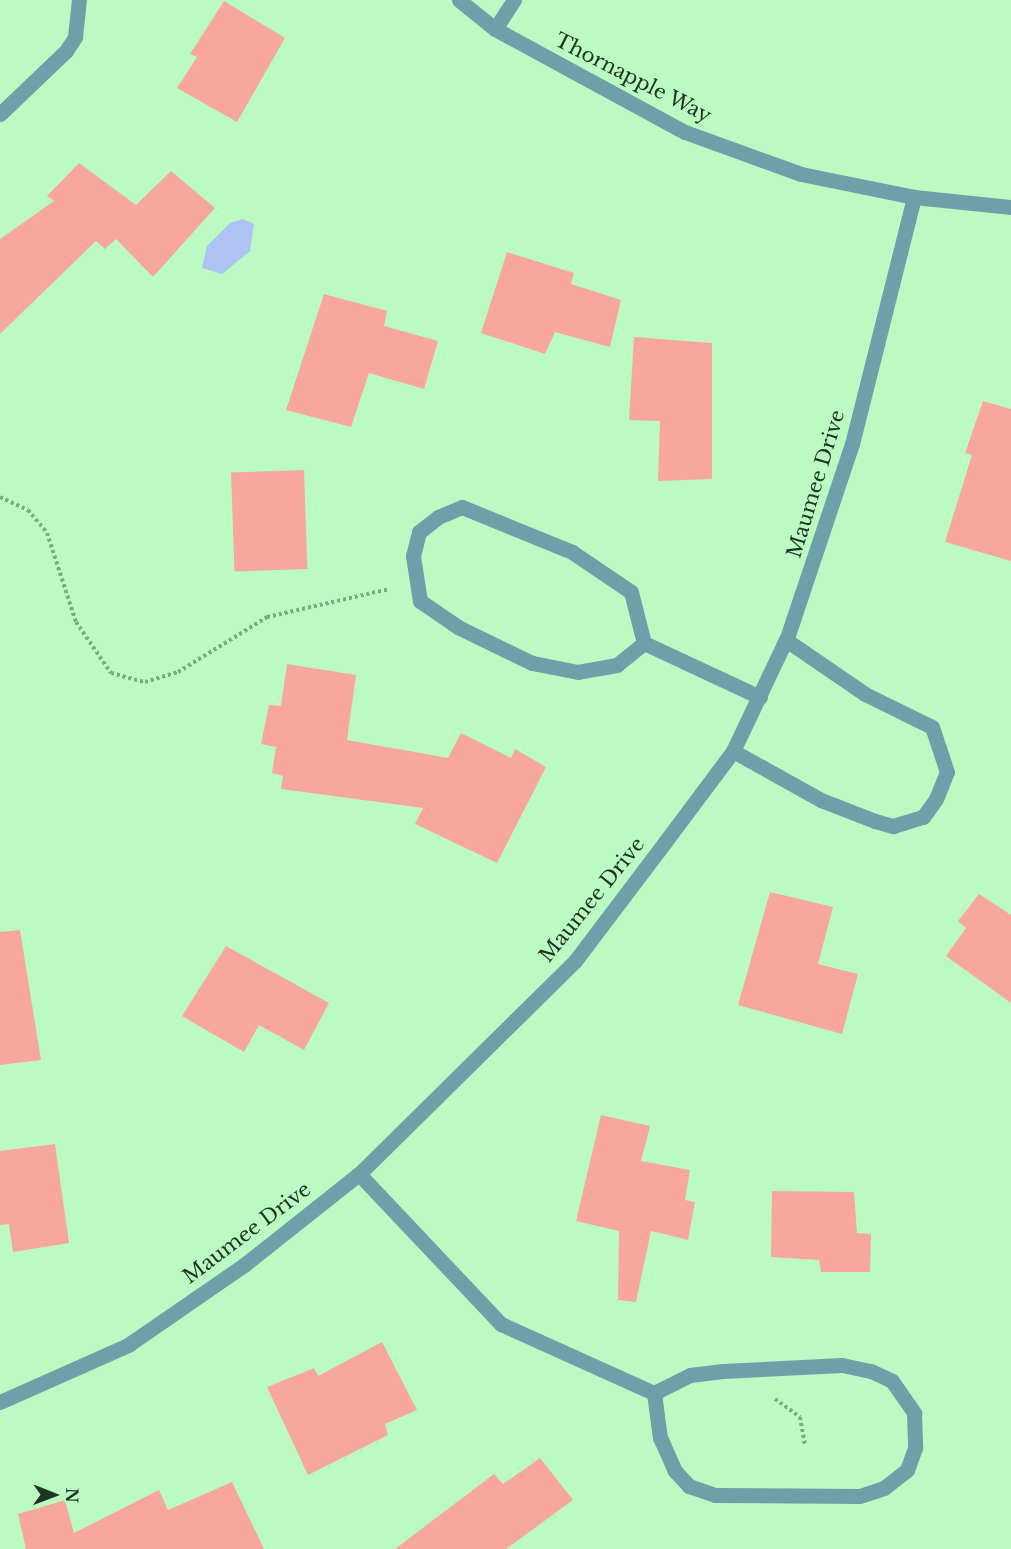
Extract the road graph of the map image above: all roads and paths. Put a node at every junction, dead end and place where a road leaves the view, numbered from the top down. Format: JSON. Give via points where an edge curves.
{"nodes":[{"id":1,"x":79,"y":0,"type":"edge"},
{"id":2,"x":459,"y":0,"type":"edge"},
{"id":3,"x":514,"y":0,"type":"edge"},
{"id":4,"x":495,"y":29,"type":"junction"},
{"id":5,"x":0,"y":114,"type":"edge"},
{"id":6,"x":914,"y":197,"type":"junction"},
{"id":7,"x":1011,"y":207,"type":"edge"},
{"id":8,"x":0,"y":497,"type":"edge"},
{"id":9,"x":416,"y":586,"type":"junction"},
{"id":10,"x":786,"y":640,"type":"junction"},
{"id":11,"x":644,"y":643,"type":"junction"},
{"id":12,"x":760,"y":697,"type":"junction"},
{"id":13,"x":733,"y":751,"type":"junction"},
{"id":14,"x":359,"y":1174,"type":"junction"},
{"id":15,"x":767,"y":1368,"type":"junction"},
{"id":16,"x":654,"y":1393,"type":"junction"},
{"id":17,"x":0,"y":1402,"type":"edge"},
{"id":18,"x":804,"y":1445,"type":"dead end"}],
"edges":[{"from":1,"to":5,"type":"street","via":[[75,37],[66,51]]},
{"from":2,"to":4,"type":"street","name":"Thornapple Way"},
{"from":3,"to":4,"type":"street"},
{"from":4,"to":6,"type":"street","name":"Thornapple Way","via":[[685,132],[801,174]]},
{"from":6,"to":7,"type":"street","name":"Thornapple Way"},
{"from":6,"to":10,"type":"street","name":"Maumee Drive","via":[[852,444]]},
{"from":8,"to":9,"type":"path","via":[[28,510],[47,533],[76,622],[111,673],[145,682],[178,672],[267,617]]},
{"from":9,"to":11,"type":"street","via":[[420,601],[434,613],[550,668],[578,672],[617,665]]},
{"from":9,"to":11,"type":"street","via":[[413,556],[419,532],[438,517],[462,507],[490,515],[598,565],[631,592]]},
{"from":10,"to":12,"type":"street","name":"Maumee Drive"},
{"from":10,"to":13,"type":"street","via":[[865,694],[932,727],[947,772],[936,799],[923,817],[893,826],[821,800]]},
{"from":11,"to":12,"type":"street"},
{"from":12,"to":13,"type":"street","name":"Maumee Drive"},
{"from":13,"to":14,"type":"street","name":"Maumee Drive","via":[[575,961]]},
{"from":14,"to":16,"type":"street","via":[[501,1324]]},
{"from":14,"to":17,"type":"street","name":"Maumee Drive","via":[[244,1265],[128,1345]]},
{"from":15,"to":16,"type":"street","via":[[690,1375]]},
{"from":15,"to":16,"type":"street","via":[[842,1365],[892,1381],[914,1413],[915,1448],[908,1470],[884,1488],[859,1496],[715,1495],[689,1486],[675,1471],[660,1438]]},
{"from":15,"to":18,"type":"path","via":[[771,1396],[800,1417]]}]}
